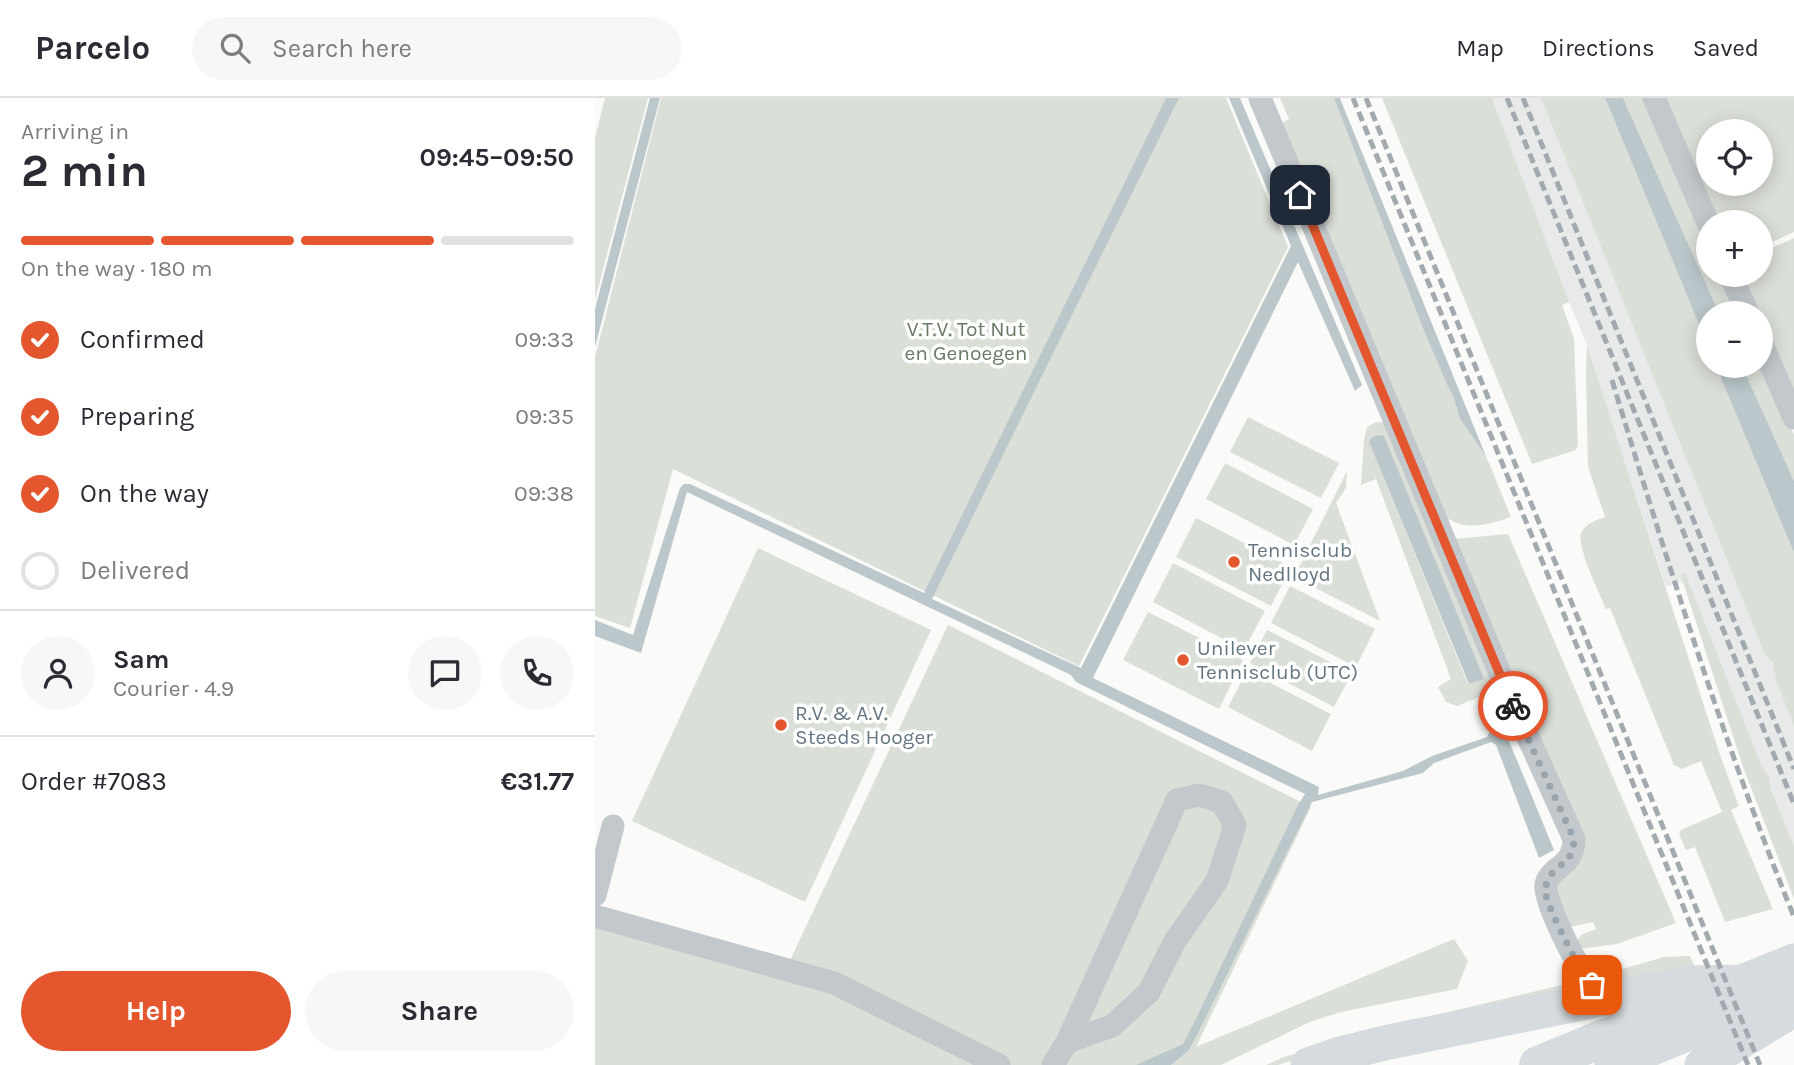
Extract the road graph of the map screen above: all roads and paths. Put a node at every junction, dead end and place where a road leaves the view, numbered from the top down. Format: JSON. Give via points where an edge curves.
{"nodes":[{"id":1,"x":1260,"y":98,"type":"edge"},
{"id":2,"x":1654,"y":98,"type":"edge"},
{"id":3,"x":1702,"y":210,"type":"edge"},
{"id":4,"x":1773,"y":370,"type":"edge"},
{"id":5,"x":1794,"y":418,"type":"edge"},
{"id":6,"x":613,"y":827,"type":"dead end"},
{"id":7,"x":595,"y":895,"type":"edge"},
{"id":8,"x":595,"y":916,"type":"edge"},
{"id":9,"x":1794,"y":961,"type":"edge"},
{"id":10,"x":1794,"y":989,"type":"edge"},
{"id":11,"x":1794,"y":1006,"type":"edge"},
{"id":12,"x":1632,"y":1009,"type":"junction"},
{"id":13,"x":1495,"y":1022,"type":"junction"},
{"id":14,"x":1465,"y":1039,"type":"dead end"},
{"id":15,"x":1067,"y":1042,"type":"junction"},
{"id":16,"x":999,"y":1065,"type":"edge"},
{"id":17,"x":1053,"y":1065,"type":"edge"},
{"id":18,"x":1308,"y":1065,"type":"edge"},
{"id":19,"x":1538,"y":1065,"type":"edge"},
{"id":20,"x":1612,"y":1065,"type":"edge"},
{"id":21,"x":1702,"y":1065,"type":"edge"}],
"edges":[{"from":1,"to":12,"type":"street","via":[[1509,695],[1574,839],[1574,850],[1547,882],[1550,906],[1583,974],[1592,985]]},
{"from":2,"to":3,"type":"street"},
{"from":4,"to":5,"type":"street"},
{"from":6,"to":7,"type":"street"},
{"from":8,"to":16,"type":"street","via":[[834,983]]},
{"from":9,"to":12,"type":"main road","via":[[1742,982]]},
{"from":10,"to":20,"type":"main road"},
{"from":11,"to":21,"type":"main road"},
{"from":12,"to":13,"type":"main road"},
{"from":12,"to":19,"type":"highway"},
{"from":13,"to":14,"type":"main road"},
{"from":13,"to":18,"type":"main road","via":[[1352,1051]]},
{"from":15,"to":15,"type":"street","via":[[1112,1026],[1149,992],[1175,940],[1217,881],[1235,825],[1222,802],[1199,795],[1177,800]]},
{"from":15,"to":17,"type":"street"}]}
